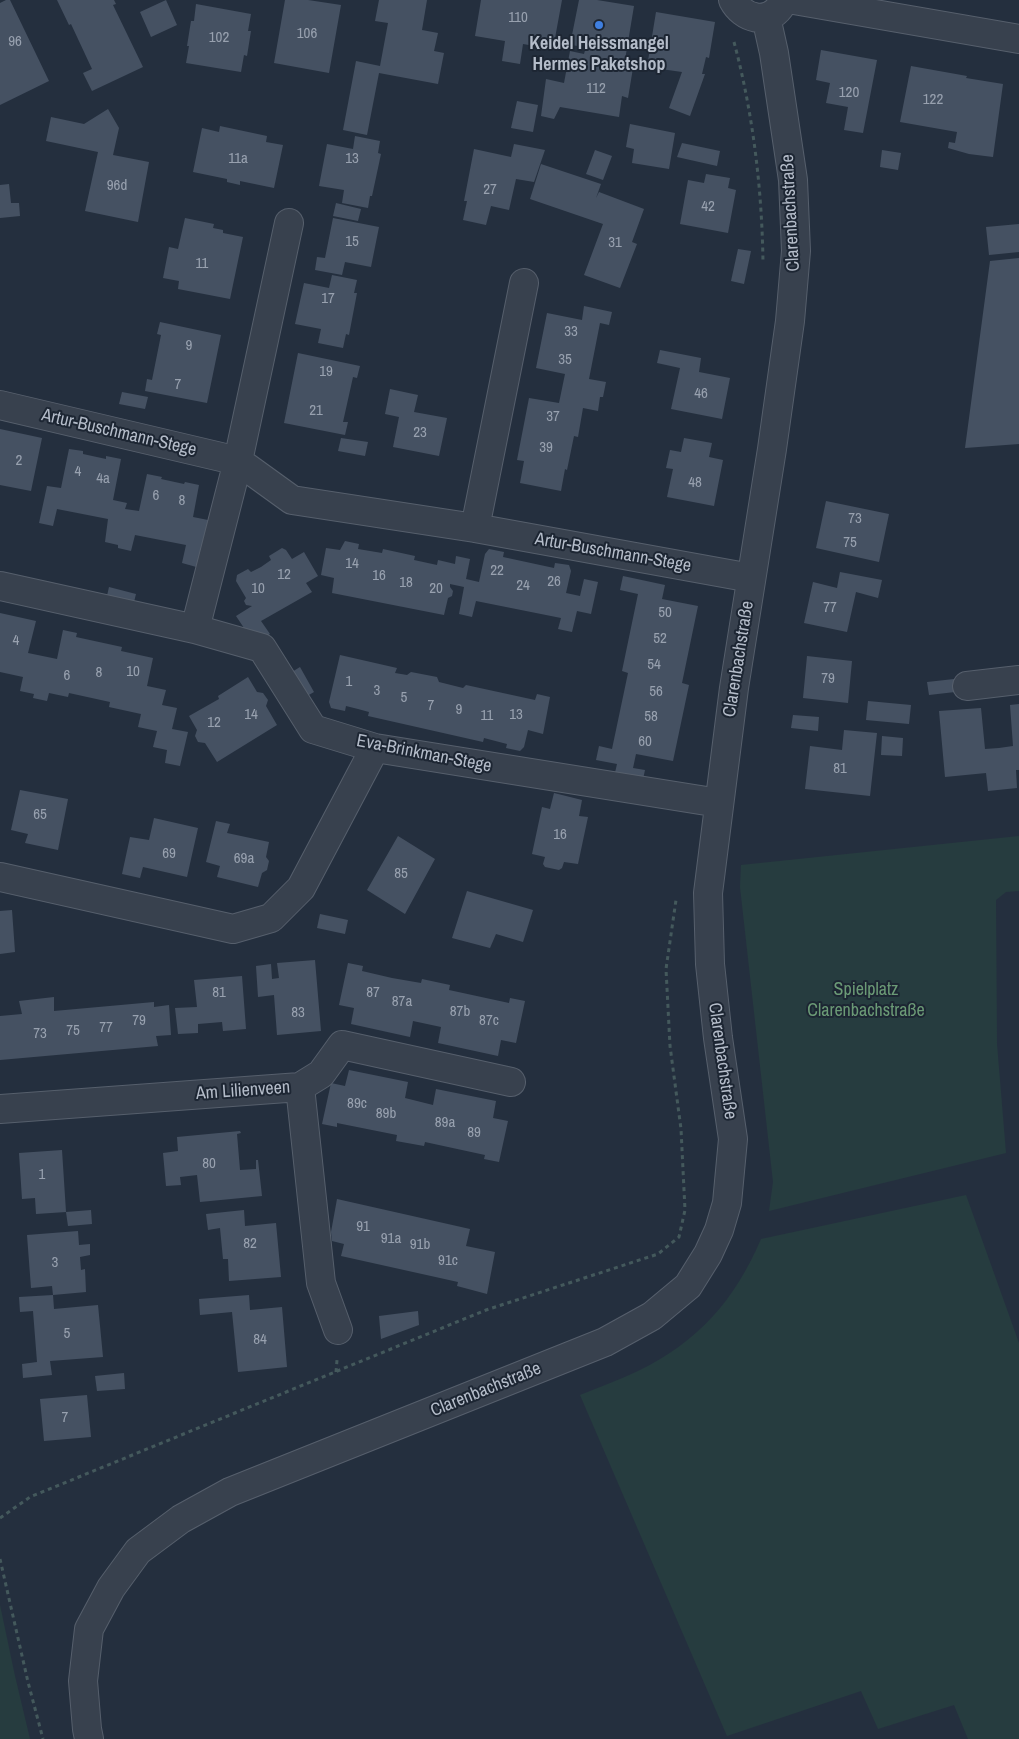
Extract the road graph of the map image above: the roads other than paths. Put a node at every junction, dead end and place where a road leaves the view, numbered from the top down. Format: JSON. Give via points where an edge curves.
{"nodes":[{"id":1,"x":733,"y":0,"type":"edge"},
{"id":2,"x":794,"y":0,"type":"edge"},
{"id":3,"x":775,"y":8,"type":"edge"},
{"id":4,"x":1019,"y":39,"type":"edge"},
{"id":5,"x":288,"y":223,"type":"dead end"},
{"id":6,"x":524,"y":283,"type":"dead end"},
{"id":7,"x":0,"y":405,"type":"edge"},
{"id":8,"x":238,"y":461,"type":"junction"},
{"id":9,"x":475,"y":528,"type":"junction"},
{"id":10,"x":751,"y":578,"type":"junction"},
{"id":11,"x":0,"y":586,"type":"edge"},
{"id":12,"x":195,"y":629,"type":"junction"},
{"id":13,"x":1019,"y":680,"type":"edge"},
{"id":14,"x":967,"y":686,"type":"dead end"},
{"id":15,"x":374,"y":748,"type":"junction"},
{"id":16,"x":719,"y":803,"type":"junction"},
{"id":17,"x":0,"y":877,"type":"edge"},
{"id":18,"x":511,"y":1082,"type":"dead end"},
{"id":19,"x":300,"y":1087,"type":"junction"},
{"id":20,"x":0,"y":1109,"type":"edge"},
{"id":21,"x":338,"y":1330,"type":"dead end"},
{"id":22,"x":89,"y":1739,"type":"edge"}],
"edges":[{"from":1,"to":3,"type":"street","name":"Clarenbachstraße","via":[[742,12],[757,18]]},
{"from":2,"to":4,"type":"street"},
{"from":3,"to":10,"type":"street","name":"Clarenbachstraße","via":[[774,53],[793,180],[796,250],[790,321]]},
{"from":5,"to":8,"type":"street"},
{"from":6,"to":9,"type":"street"},
{"from":7,"to":8,"type":"street","name":"Artur-Buschmann-Stege"},
{"from":8,"to":9,"type":"street","name":"Artur-Buschmann-Stege","via":[[292,500]]},
{"from":8,"to":12,"type":"street"},
{"from":9,"to":10,"type":"street","name":"Artur-Buschmann-Stege"},
{"from":10,"to":16,"type":"street","name":"Clarenbachstraße"},
{"from":11,"to":12,"type":"street","name":"Eva-Brinkman-Stege"},
{"from":12,"to":15,"type":"street","name":"Eva-Brinkman-Stege","via":[[262,648],[314,729]]},
{"from":13,"to":14,"type":"street"},
{"from":15,"to":16,"type":"street","name":"Eva-Brinkman-Stege"},
{"from":15,"to":17,"type":"street","via":[[302,888],[270,918],[233,929]]},
{"from":16,"to":22,"type":"street","name":"Clarenbachstraße","via":[[708,893],[710,964],[733,1139],[727,1203],[719,1230],[688,1286],[652,1316],[605,1342],[230,1492],[181,1519],[138,1551],[111,1588],[89,1629],[83,1681]]},
{"from":18,"to":19,"type":"street","via":[[342,1045],[320,1074]]},
{"from":19,"to":20,"type":"street","name":"Am Lilienveen"},
{"from":19,"to":21,"type":"street","name":"Am Lilienveen","via":[[321,1283]]}]}
